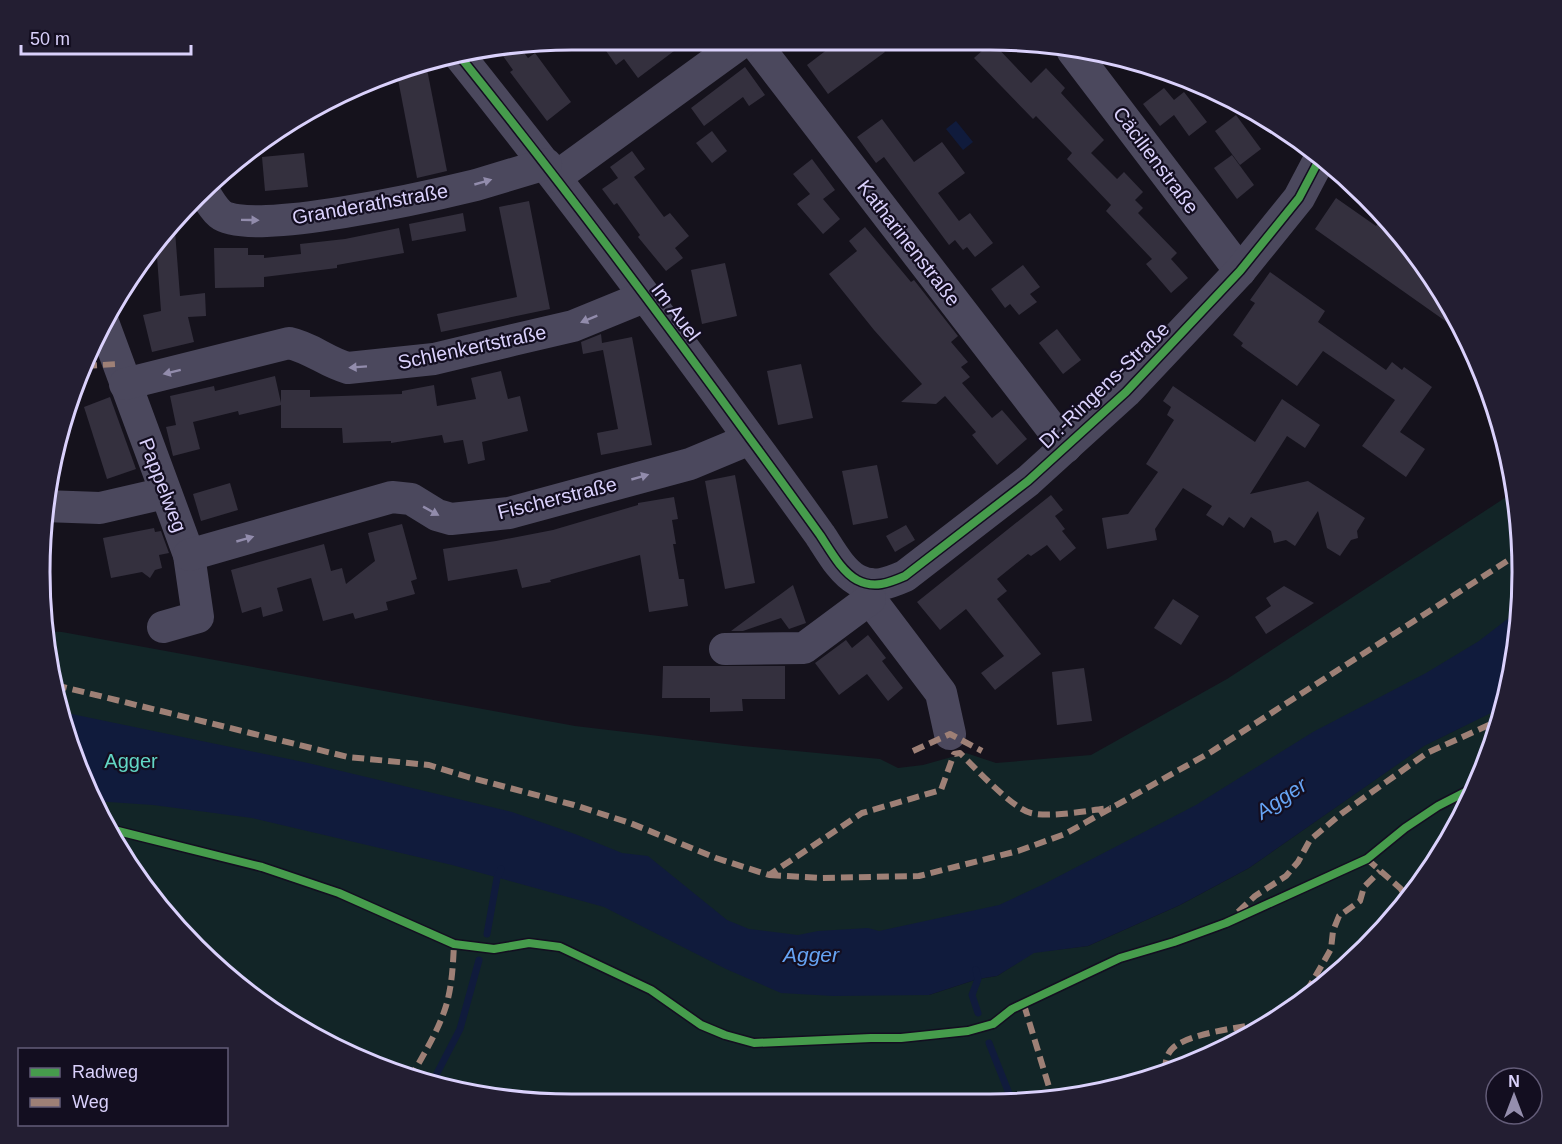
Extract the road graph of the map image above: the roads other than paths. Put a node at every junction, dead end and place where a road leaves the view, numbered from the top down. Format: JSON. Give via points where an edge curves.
{"nodes":[{"id":1,"x":730,"y":50,"type":"edge"},
{"id":2,"x":760,"y":50,"type":"edge"},
{"id":3,"x":1078,"y":57,"type":"edge"},
{"id":4,"x":464,"y":61,"type":"edge"},
{"id":5,"x":1317,"y":164,"type":"edge"},
{"id":6,"x":551,"y":170,"type":"junction"},
{"id":7,"x":208,"y":198,"type":"edge"},
{"id":8,"x":1240,"y":271,"type":"junction"},
{"id":9,"x":644,"y":297,"type":"junction"},
{"id":10,"x":108,"y":333,"type":"edge"},
{"id":11,"x":125,"y":384,"type":"junction"},
{"id":12,"x":750,"y":439,"type":"junction"},
{"id":13,"x":1066,"y":447,"type":"junction"},
{"id":14,"x":165,"y":494,"type":"junction"},
{"id":15,"x":54,"y":506,"type":"edge"},
{"id":16,"x":189,"y":555,"type":"junction"},
{"id":17,"x":870,"y":591,"type":"junction"},
{"id":18,"x":163,"y":627,"type":"dead end"},
{"id":19,"x":724,"y":649,"type":"dead end"},
{"id":20,"x":951,"y":734,"type":"dead end"}],
"edges":[{"from":1,"to":6,"type":"street","name":"Granderathstraße"},
{"from":2,"to":13,"type":"street","name":"Katharinenstraße"},
{"from":3,"to":8,"type":"street","name":"Cäcilienstraße"},
{"from":4,"to":6,"type":"street","name":"Im Auel"},
{"from":5,"to":8,"type":"street","name":"Dr.-Ringens-Straße","via":[[1299,198]]},
{"from":7,"to":6,"type":"street","name":"Granderathstraße","one_way":true,"via":[[221,215],[243,221],[297,219]]},
{"from":6,"to":9,"type":"street","name":"Im Auel"},
{"from":8,"to":13,"type":"street","name":"Dr.-Ringens-Straße","via":[[1126,392]]},
{"from":9,"to":11,"type":"street","name":"Schlenkertstraße","one_way":true,"via":[[573,326],[434,359],[348,368],[305,346],[289,344]]},
{"from":9,"to":12,"type":"street","name":"Im Auel"},
{"from":10,"to":11,"type":"street","name":"Pappelweg"},
{"from":11,"to":14,"type":"street","name":"Pappelweg"},
{"from":16,"to":12,"type":"street","name":"Fischerstraße","one_way":true,"via":[[392,497],[411,500],[451,519],[509,513],[690,464]]},
{"from":12,"to":17,"type":"street","name":"Im Auel","via":[[848,573]]},
{"from":13,"to":17,"type":"street","name":"Dr.-Ringens-Straße","via":[[905,576]]},
{"from":14,"to":15,"type":"street","via":[[100,508]]},
{"from":14,"to":16,"type":"street","name":"Pappelweg"},
{"from":16,"to":18,"type":"street","name":"Pappelweg","via":[[198,617]]},
{"from":17,"to":19,"type":"street","via":[[804,648]]},
{"from":17,"to":20,"type":"street","name":"Im Auel","via":[[941,693]]}]}
